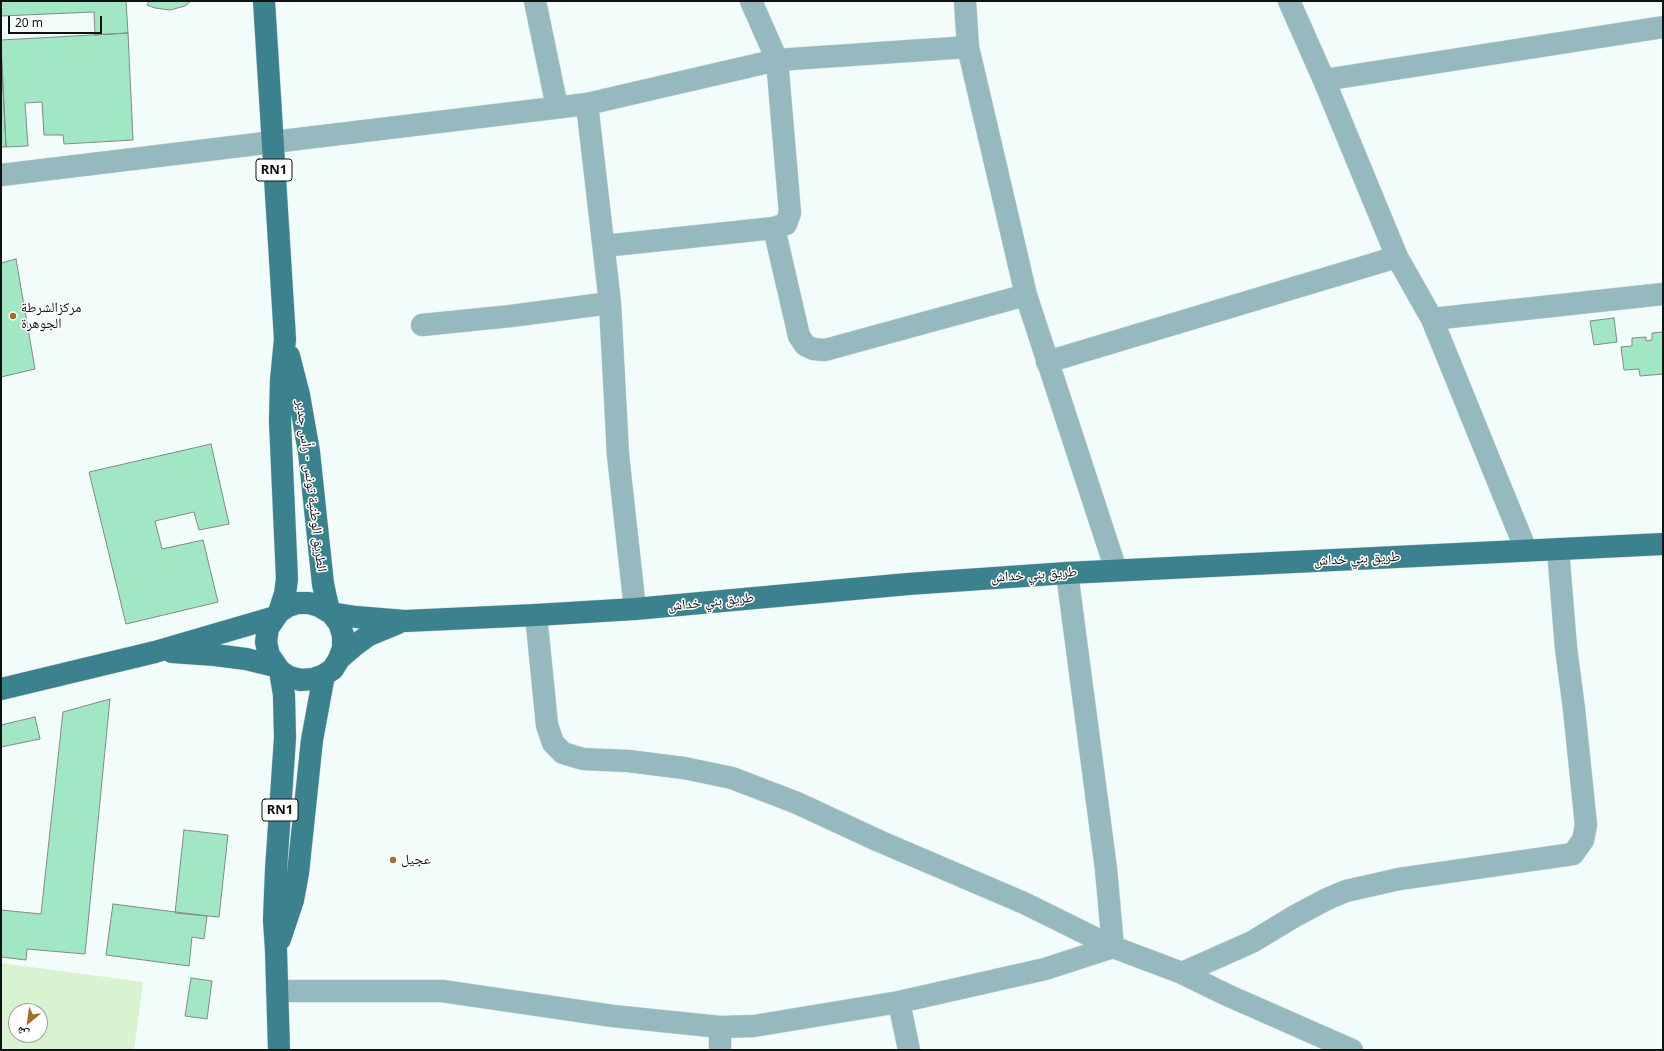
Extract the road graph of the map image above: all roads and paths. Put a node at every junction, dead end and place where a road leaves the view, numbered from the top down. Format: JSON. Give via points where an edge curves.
{"nodes":[{"id":1,"x":264,"y":1,"type":"edge"},
{"id":2,"x":535,"y":1,"type":"edge"},
{"id":3,"x":751,"y":1,"type":"edge"},
{"id":4,"x":965,"y":1,"type":"edge"},
{"id":5,"x":1289,"y":1,"type":"edge"},
{"id":6,"x":1663,"y":27,"type":"edge"},
{"id":7,"x":968,"y":47,"type":"junction"},
{"id":8,"x":777,"y":60,"type":"junction"},
{"id":9,"x":1324,"y":80,"type":"junction"},
{"id":10,"x":587,"y":104,"type":"junction"},
{"id":11,"x":557,"y":107,"type":"junction"},
{"id":12,"x":272,"y":142,"type":"junction"},
{"id":13,"x":1,"y":175,"type":"edge"},
{"id":14,"x":774,"y":228,"type":"junction"},
{"id":15,"x":604,"y":246,"type":"junction"},
{"id":16,"x":1397,"y":257,"type":"junction"},
{"id":17,"x":1663,"y":294,"type":"edge"},
{"id":18,"x":1026,"y":295,"type":"junction"},
{"id":19,"x":610,"y":303,"type":"junction"},
{"id":20,"x":1432,"y":320,"type":"junction"},
{"id":21,"x":422,"y":325,"type":"dead end"},
{"id":22,"x":285,"y":339,"type":"junction"},
{"id":23,"x":1047,"y":362,"type":"junction"},
{"id":24,"x":1663,"y":544,"type":"edge"},
{"id":25,"x":1558,"y":549,"type":"junction"},
{"id":26,"x":1526,"y":550,"type":"junction"},
{"id":27,"x":1116,"y":570,"type":"junction"},
{"id":28,"x":1067,"y":573,"type":"junction"},
{"id":29,"x":635,"y":609,"type":"junction"},
{"id":30,"x":330,"y":612,"type":"junction"},
{"id":31,"x":277,"y":615,"type":"junction"},
{"id":32,"x":536,"y":615,"type":"junction"},
{"id":33,"x":405,"y":621,"type":"junction"},
{"id":34,"x":155,"y":652,"type":"junction"},
{"id":35,"x":339,"y":659,"type":"junction"},
{"id":36,"x":278,"y":669,"type":"junction"},
{"id":37,"x":324,"y":675,"type":"junction"},
{"id":38,"x":1,"y":687,"type":"edge"},
{"id":39,"x":1114,"y":947,"type":"junction"},
{"id":40,"x":276,"y":950,"type":"junction"},
{"id":41,"x":1182,"y":973,"type":"junction"},
{"id":42,"x":277,"y":991,"type":"junction"},
{"id":43,"x":899,"y":1002,"type":"junction"},
{"id":44,"x":720,"y":1027,"type":"junction"},
{"id":45,"x":279,"y":1050,"type":"edge"},
{"id":46,"x":720,"y":1050,"type":"edge"},
{"id":47,"x":909,"y":1050,"type":"edge"},
{"id":48,"x":1352,"y":1050,"type":"edge"}],
"edges":[{"from":1,"to":12,"type":"main road","name":"الطريق الوطنية تونس - رأس جدير","number":"RN1"},
{"from":2,"to":11,"type":"street"},
{"from":3,"to":8,"type":"street"},
{"from":4,"to":7,"type":"street"},
{"from":5,"to":9,"type":"street"},
{"from":6,"to":9,"type":"street"},
{"from":7,"to":8,"type":"street"},
{"from":7,"to":18,"type":"street"},
{"from":8,"to":10,"type":"street"},
{"from":8,"to":14,"type":"street","via":[[790,213],[786,224]]},
{"from":9,"to":16,"type":"street"},
{"from":10,"to":11,"type":"street"},
{"from":10,"to":15,"type":"street"},
{"from":11,"to":12,"type":"street"},
{"from":12,"to":13,"type":"street"},
{"from":12,"to":22,"type":"main road","name":"الطريق الوطنية تونس - رأس جدير","number":"RN1"},
{"from":14,"to":15,"type":"street"},
{"from":14,"to":18,"type":"street","via":[[799,336],[804,345],[813,349],[825,350]]},
{"from":15,"to":19,"type":"street"},
{"from":16,"to":20,"type":"street"},
{"from":16,"to":23,"type":"street"},
{"from":17,"to":20,"type":"street"},
{"from":18,"to":23,"type":"street"},
{"from":19,"to":21,"type":"street"},
{"from":19,"to":29,"type":"street","via":[[618,455]]},
{"from":20,"to":26,"type":"street"},
{"from":22,"to":30,"type":"main road","name":"الطريق الوطنية تونس - رأس جدير","number":"RN1","via":[[310,452],[323,584]]},
{"from":22,"to":31,"type":"main road","name":"الطريق الوطنية تونس - رأس جدير","number":"RN1","via":[[280,421],[286,579],[285,594]]},
{"from":23,"to":27,"type":"street"},
{"from":24,"to":25,"type":"main road","name":"طريق بني خداش"},
{"from":25,"to":26,"type":"main road","name":"طريق بني خداش"},
{"from":25,"to":41,"type":"street","via":[[1566,648],[1586,825],[1583,840],[1573,854],[1399,879],[1346,891],[1295,916],[1252,942]]},
{"from":26,"to":27,"type":"main road","name":"طريق بني خداش"},
{"from":27,"to":28,"type":"main road","name":"طريق بني خداش"},
{"from":28,"to":29,"type":"main road","name":"طريق بني خداش","via":[[900,584]]},
{"from":28,"to":39,"type":"street"},
{"from":29,"to":32,"type":"main road","name":"طريق بني خداش"},
{"from":30,"to":31,"type":"main road","via":[[309,603],[288,606]]},
{"from":30,"to":33,"type":"main road","name":"طريق بني خداش"},
{"from":30,"to":35,"type":"main road","via":[[339,623],[343,635],[343,648]]},
{"from":31,"to":34,"type":"main road"},
{"from":31,"to":36,"type":"main road","via":[[268,628],[266,642],[269,655]]},
{"from":32,"to":33,"type":"main road","name":"طريق بني خداش"},
{"from":32,"to":39,"type":"street","via":[[547,725],[553,744],[563,753],[582,759],[628,761],[684,768],[732,778],[797,803],[1024,903]]},
{"from":33,"to":35,"type":"main road","name":"طريق بني خداش","via":[[369,635]]},
{"from":34,"to":36,"type":"main road","via":[[185,652],[246,659]]},
{"from":34,"to":38,"type":"main road"},
{"from":35,"to":37,"type":"main road","via":[[333,669]]},
{"from":36,"to":37,"type":"main road","via":[[289,677],[301,680]]},
{"from":36,"to":40,"type":"main road","number":"RN1","via":[[284,695],[285,738],[276,870]]},
{"from":37,"to":40,"type":"main road","number":"RN1","via":[[312,740],[298,873],[286,925]]},
{"from":39,"to":41,"type":"street"},
{"from":39,"to":43,"type":"street","via":[[1045,969]]},
{"from":40,"to":42,"type":"main road","number":"RN1"},
{"from":41,"to":48,"type":"street"},
{"from":42,"to":44,"type":"street","via":[[442,991],[613,1016]]},
{"from":42,"to":45,"type":"main road","number":"RN1"},
{"from":43,"to":44,"type":"street","via":[[754,1026]]},
{"from":43,"to":47,"type":"street"},
{"from":44,"to":46,"type":"street"}]}
